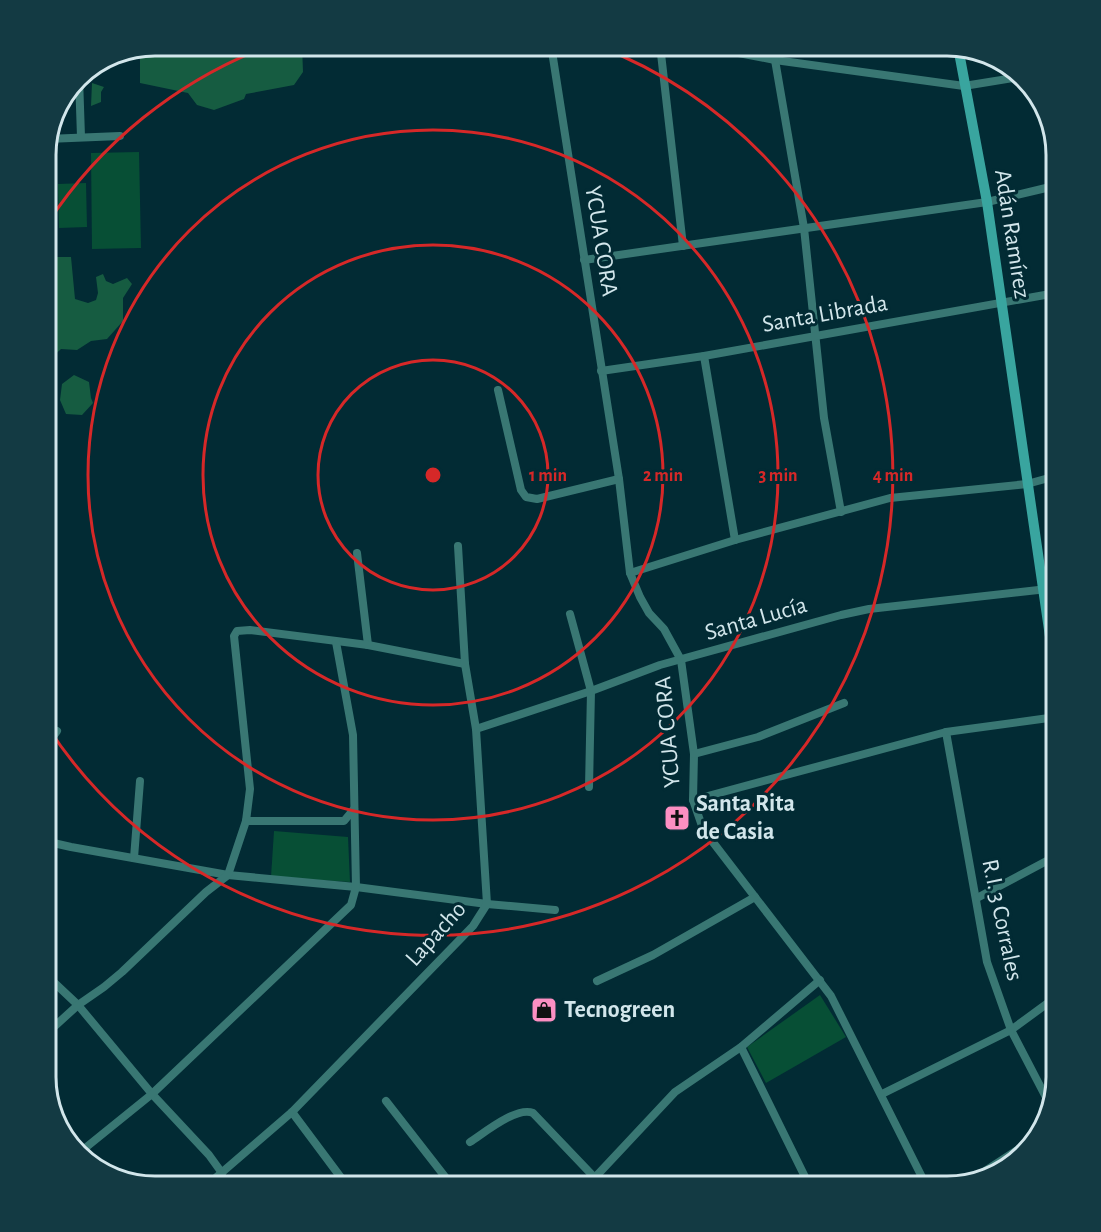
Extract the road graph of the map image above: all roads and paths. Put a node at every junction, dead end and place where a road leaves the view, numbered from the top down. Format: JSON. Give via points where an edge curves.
{"nodes":[{"id":1,"x":553,"y":56,"type":"edge"},
{"id":2,"x":661,"y":56,"type":"edge"},
{"id":3,"x":754,"y":56,"type":"edge"},
{"id":4,"x":960,"y":57,"type":"edge"},
{"id":5,"x":775,"y":60,"type":"junction"},
{"id":6,"x":1010,"y":79,"type":"edge"},
{"id":7,"x":964,"y":86,"type":"junction"},
{"id":8,"x":79,"y":90,"type":"edge"},
{"id":9,"x":120,"y":136,"type":"dead end"},
{"id":10,"x":81,"y":137,"type":"junction"},
{"id":11,"x":58,"y":138,"type":"edge"},
{"id":12,"x":1046,"y":188,"type":"dead end"},
{"id":13,"x":987,"y":202,"type":"junction"},
{"id":14,"x":804,"y":228,"type":"junction"},
{"id":15,"x":683,"y":246,"type":"junction"},
{"id":16,"x":584,"y":260,"type":"junction"},
{"id":17,"x":1046,"y":295,"type":"edge"},
{"id":18,"x":1002,"y":304,"type":"junction"},
{"id":19,"x":814,"y":335,"type":"junction"},
{"id":20,"x":704,"y":356,"type":"junction"},
{"id":21,"x":601,"y":371,"type":"junction"},
{"id":22,"x":498,"y":390,"type":"dead end"},
{"id":23,"x":619,"y":479,"type":"junction"},
{"id":24,"x":1046,"y":479,"type":"edge"},
{"id":25,"x":1027,"y":484,"type":"junction"},
{"id":26,"x":841,"y":512,"type":"junction"},
{"id":27,"x":735,"y":540,"type":"junction"},
{"id":28,"x":458,"y":546,"type":"dead end"},
{"id":29,"x":357,"y":553,"type":"dead end"},
{"id":30,"x":630,"y":573,"type":"junction"},
{"id":31,"x":1046,"y":590,"type":"edge"},
{"id":32,"x":1042,"y":591,"type":"junction"},
{"id":33,"x":570,"y":614,"type":"dead end"},
{"id":34,"x":1046,"y":616,"type":"edge"},
{"id":35,"x":336,"y":642,"type":"junction"},
{"id":36,"x":368,"y":645,"type":"junction"},
{"id":37,"x":681,"y":660,"type":"junction"},
{"id":38,"x":465,"y":664,"type":"junction"},
{"id":39,"x":591,"y":691,"type":"junction"},
{"id":40,"x":844,"y":703,"type":"dead end"},
{"id":41,"x":1046,"y":718,"type":"edge"},
{"id":42,"x":476,"y":729,"type":"junction"},
{"id":43,"x":946,"y":732,"type":"junction"},
{"id":44,"x":694,"y":754,"type":"junction"},
{"id":45,"x":140,"y":781,"type":"dead end"},
{"id":46,"x":589,"y":787,"type":"dead end"},
{"id":47,"x":693,"y":800,"type":"junction"},
{"id":48,"x":354,"y":809,"type":"junction"},
{"id":49,"x":246,"y":821,"type":"junction"},
{"id":50,"x":56,"y":845,"type":"edge"},
{"id":51,"x":134,"y":858,"type":"junction"},
{"id":52,"x":1046,"y":861,"type":"edge"},
{"id":53,"x":228,"y":875,"type":"junction"},
{"id":54,"x":356,"y":887,"type":"junction"},
{"id":55,"x":755,"y":897,"type":"junction"},
{"id":56,"x":977,"y":898,"type":"junction"},
{"id":57,"x":487,"y":904,"type":"junction"},
{"id":58,"x":555,"y":910,"type":"dead end"},
{"id":59,"x":820,"y":980,"type":"junction"},
{"id":60,"x":597,"y":981,"type":"dead end"},
{"id":61,"x":56,"y":984,"type":"edge"},
{"id":62,"x":1046,"y":1004,"type":"edge"},
{"id":63,"x":78,"y":1005,"type":"junction"},
{"id":64,"x":56,"y":1025,"type":"edge"},
{"id":65,"x":1011,"y":1030,"type":"junction"},
{"id":66,"x":741,"y":1047,"type":"junction"},
{"id":67,"x":152,"y":1094,"type":"junction"},
{"id":68,"x":882,"y":1094,"type":"junction"},
{"id":69,"x":1044,"y":1094,"type":"edge"},
{"id":70,"x":386,"y":1101,"type":"dead end"},
{"id":71,"x":292,"y":1112,"type":"junction"},
{"id":72,"x":470,"y":1142,"type":"dead end"},
{"id":73,"x":85,"y":1148,"type":"edge"},
{"id":74,"x":222,"y":1173,"type":"junction"},
{"id":75,"x":218,"y":1176,"type":"edge"},
{"id":76,"x":340,"y":1176,"type":"edge"},
{"id":77,"x":444,"y":1176,"type":"edge"},
{"id":78,"x":593,"y":1176,"type":"edge"},
{"id":79,"x":597,"y":1176,"type":"edge"},
{"id":80,"x":805,"y":1176,"type":"edge"},
{"id":81,"x":922,"y":1176,"type":"edge"}],
"edges":[{"from":1,"to":16,"type":"street","name":"YCUA CORA"},
{"from":2,"to":15,"type":"street"},
{"from":3,"to":5,"type":"street"},
{"from":4,"to":7,"type":"street","name":"Adán Ramírez"},
{"from":5,"to":7,"type":"street"},
{"from":5,"to":14,"type":"street"},
{"from":6,"to":7,"type":"street"},
{"from":7,"to":13,"type":"street","name":"Adán Ramírez"},
{"from":8,"to":10,"type":"street"},
{"from":9,"to":10,"type":"street"},
{"from":10,"to":11,"type":"street"},
{"from":12,"to":13,"type":"street"},
{"from":13,"to":14,"type":"street"},
{"from":13,"to":18,"type":"street","name":"Adán Ramírez"},
{"from":14,"to":15,"type":"street"},
{"from":14,"to":19,"type":"street"},
{"from":15,"to":16,"type":"street"},
{"from":16,"to":21,"type":"street","name":"YCUA CORA"},
{"from":17,"to":18,"type":"street","name":"Santa Librada"},
{"from":18,"to":19,"type":"street","name":"Santa Librada"},
{"from":18,"to":25,"type":"street","name":"Adán Ramírez"},
{"from":19,"to":20,"type":"street","name":"Santa Librada"},
{"from":19,"to":26,"type":"street"},
{"from":20,"to":21,"type":"street","name":"Santa Librada"},
{"from":20,"to":27,"type":"street"},
{"from":21,"to":23,"type":"street","name":"YCUA CORA"},
{"from":22,"to":23,"type":"street","via":[[520,490],[526,497],[537,499]]},
{"from":23,"to":30,"type":"street","name":"YCUA CORA"},
{"from":24,"to":25,"type":"street"},
{"from":25,"to":26,"type":"street","via":[[890,498]]},
{"from":25,"to":32,"type":"street","name":"Adán Ramírez"},
{"from":26,"to":27,"type":"street"},
{"from":27,"to":30,"type":"street"},
{"from":28,"to":38,"type":"street","name":"Lapacho"},
{"from":29,"to":36,"type":"street"},
{"from":30,"to":37,"type":"street","name":"YCUA CORA","via":[[644,605],[664,629]]},
{"from":31,"to":32,"type":"street","name":"Santa Lucía"},
{"from":32,"to":34,"type":"street","name":"Adán Ramírez"},
{"from":32,"to":37,"type":"street","name":"Santa Lucía","via":[[869,609]]},
{"from":33,"to":39,"type":"street"},
{"from":35,"to":36,"type":"street"},
{"from":35,"to":48,"type":"street","via":[[353,735]]},
{"from":35,"to":49,"type":"street","via":[[250,630],[237,631],[234,636],[250,789]]},
{"from":36,"to":38,"type":"street"},
{"from":37,"to":39,"type":"street","name":"Santa Lucía"},
{"from":37,"to":44,"type":"street","name":"YCUA CORA"},
{"from":38,"to":42,"type":"street","name":"Lapacho"},
{"from":39,"to":42,"type":"street","name":"Santa Lucía"},
{"from":39,"to":46,"type":"street"},
{"from":40,"to":44,"type":"street","via":[[758,737]]},
{"from":41,"to":43,"type":"street"},
{"from":42,"to":57,"type":"street","name":"Lapacho"},
{"from":43,"to":47,"type":"street"},
{"from":43,"to":56,"type":"street","name":"R.I. 3 Corrales"},
{"from":44,"to":47,"type":"street","name":"YCUA CORA"},
{"from":45,"to":51,"type":"street"},
{"from":47,"to":55,"type":"street","name":"YCUA CORA","via":[[702,826]]},
{"from":48,"to":49,"type":"street","via":[[344,821]]},
{"from":48,"to":54,"type":"street"},
{"from":49,"to":53,"type":"street"},
{"from":50,"to":51,"type":"street"},
{"from":51,"to":53,"type":"street"},
{"from":52,"to":56,"type":"street"},
{"from":53,"to":54,"type":"street"},
{"from":53,"to":63,"type":"street","via":[[122,972]]},
{"from":54,"to":57,"type":"street"},
{"from":54,"to":67,"type":"street","via":[[351,904],[339,917]]},
{"from":55,"to":59,"type":"street","name":"YCUA CORA"},
{"from":55,"to":60,"type":"street","via":[[654,955]]},
{"from":56,"to":65,"type":"street","name":"R.I. 3 Corrales","via":[[987,962]]},
{"from":57,"to":58,"type":"street"},
{"from":57,"to":71,"type":"street","name":"Lapacho","via":[[473,926]]},
{"from":59,"to":66,"type":"street"},
{"from":59,"to":68,"type":"street","name":"YCUA CORA","via":[[842,1014]]},
{"from":61,"to":63,"type":"street"},
{"from":62,"to":65,"type":"street"},
{"from":63,"to":64,"type":"street"},
{"from":63,"to":67,"type":"street"},
{"from":65,"to":68,"type":"street"},
{"from":65,"to":69,"type":"street","name":"R.I. 3 Corrales"},
{"from":66,"to":79,"type":"street","via":[[675,1092]]},
{"from":66,"to":80,"type":"street"},
{"from":67,"to":73,"type":"street"},
{"from":67,"to":74,"type":"street"},
{"from":68,"to":81,"type":"street","name":"YCUA CORA"},
{"from":70,"to":77,"type":"street"},
{"from":71,"to":74,"type":"street","name":"Lapacho"},
{"from":71,"to":76,"type":"street"},
{"from":72,"to":78,"type":"street","via":[[515,1114],[528,1111]]},
{"from":74,"to":75,"type":"street","name":"Lapacho"}]}
